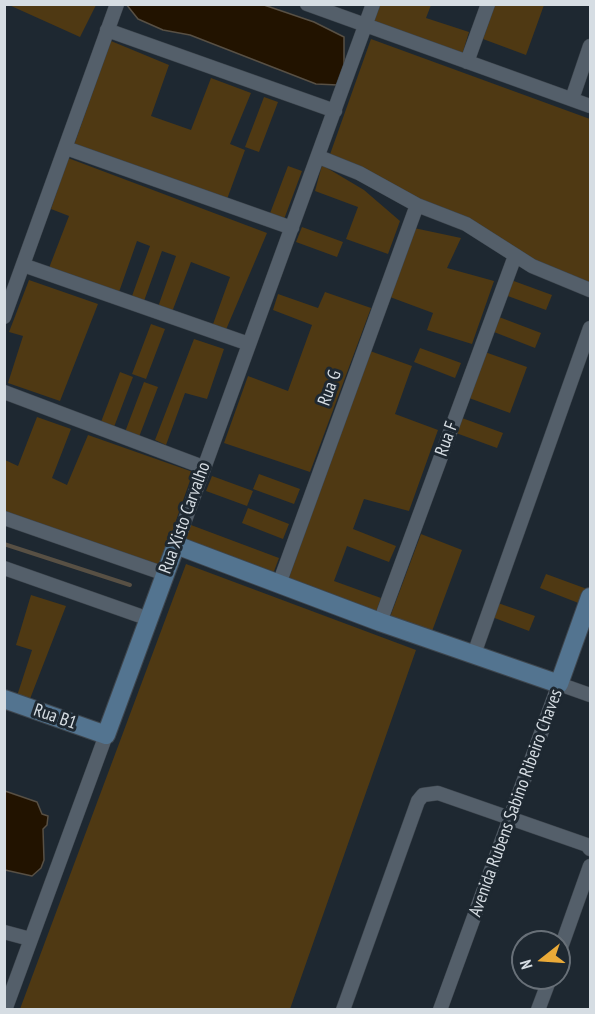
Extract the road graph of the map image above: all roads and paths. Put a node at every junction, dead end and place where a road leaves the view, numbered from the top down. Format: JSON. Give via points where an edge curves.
{"nodes":[{"id":1,"x":117,"y":4,"type":"edge"},
{"id":2,"x":307,"y":4,"type":"edge"},
{"id":3,"x":373,"y":4,"type":"edge"},
{"id":4,"x":488,"y":4,"type":"edge"},
{"id":5,"x":109,"y":25,"type":"junction"},
{"id":6,"x":365,"y":26,"type":"junction"},
{"id":7,"x":591,"y":46,"type":"edge"},
{"id":8,"x":466,"y":62,"type":"junction"},
{"id":9,"x":572,"y":99,"type":"junction"},
{"id":10,"x":591,"y":106,"type":"edge"},
{"id":11,"x":335,"y":111,"type":"junction"},
{"id":12,"x":66,"y":148,"type":"junction"},
{"id":13,"x":319,"y":157,"type":"junction"},
{"id":14,"x":417,"y":205,"type":"junction"},
{"id":15,"x":292,"y":228,"type":"junction"},
{"id":16,"x":515,"y":256,"type":"junction"},
{"id":17,"x":23,"y":265,"type":"junction"},
{"id":18,"x":591,"y":290,"type":"edge"},
{"id":19,"x":4,"y":317,"type":"edge"},
{"id":20,"x":591,"y":328,"type":"edge"},
{"id":21,"x":249,"y":344,"type":"junction"},
{"id":22,"x":4,"y":392,"type":"edge"},
{"id":23,"x":203,"y":467,"type":"junction"},
{"id":24,"x":4,"y":519,"type":"edge"},
{"id":25,"x":176,"y":545,"type":"junction"},
{"id":26,"x":4,"y":568,"type":"edge"},
{"id":27,"x":165,"y":574,"type":"junction"},
{"id":28,"x":279,"y":584,"type":"junction"},
{"id":29,"x":591,"y":597,"type":"edge"},
{"id":30,"x":149,"y":619,"type":"junction"},
{"id":31,"x":380,"y":622,"type":"junction"},
{"id":32,"x":474,"y":654,"type":"junction"},
{"id":33,"x":559,"y":684,"type":"junction"},
{"id":34,"x":591,"y":695,"type":"edge"},
{"id":35,"x":4,"y":699,"type":"edge"},
{"id":36,"x":106,"y":735,"type":"junction"},
{"id":37,"x":512,"y":818,"type":"junction"},
{"id":38,"x":591,"y":849,"type":"edge"},
{"id":39,"x":591,"y":866,"type":"edge"},
{"id":40,"x":567,"y":930,"type":"edge"},
{"id":41,"x":4,"y":932,"type":"edge"},
{"id":42,"x":30,"y":939,"type":"junction"},
{"id":43,"x":546,"y":990,"type":"edge"},
{"id":44,"x":5,"y":1010,"type":"edge"},
{"id":45,"x":343,"y":1010,"type":"edge"},
{"id":46,"x":440,"y":1010,"type":"edge"},
{"id":47,"x":538,"y":1010,"type":"edge"}],
"edges":[{"from":1,"to":5,"type":"street"},
{"from":2,"to":6,"type":"street"},
{"from":3,"to":6,"type":"street","name":"Rua Xisto Carvalho"},
{"from":4,"to":8,"type":"street"},
{"from":5,"to":11,"type":"street"},
{"from":5,"to":12,"type":"street"},
{"from":6,"to":8,"type":"street"},
{"from":6,"to":11,"type":"street","name":"Rua Xisto Carvalho"},
{"from":7,"to":9,"type":"street"},
{"from":8,"to":9,"type":"street"},
{"from":9,"to":10,"type":"street"},
{"from":11,"to":13,"type":"street","name":"Rua Xisto Carvalho"},
{"from":12,"to":15,"type":"street"},
{"from":12,"to":17,"type":"street"},
{"from":13,"to":14,"type":"street","via":[[359,173]]},
{"from":13,"to":15,"type":"street","name":"Rua Xisto Carvalho"},
{"from":14,"to":16,"type":"street","via":[[481,231]]},
{"from":14,"to":28,"type":"street","name":"Rua G"},
{"from":15,"to":21,"type":"street","name":"Rua Xisto Carvalho"},
{"from":16,"to":18,"type":"street"},
{"from":16,"to":31,"type":"street","name":"Rua F"},
{"from":17,"to":19,"type":"street"},
{"from":17,"to":21,"type":"street"},
{"from":20,"to":32,"type":"street"},
{"from":21,"to":23,"type":"street","name":"Rua Xisto Carvalho"},
{"from":22,"to":23,"type":"street"},
{"from":23,"to":25,"type":"street","name":"Rua Xisto Carvalho"},
{"from":24,"to":27,"type":"street"},
{"from":25,"to":27,"type":"street","name":"Rua Xisto Carvalho"},
{"from":25,"to":28,"type":"street"},
{"from":26,"to":30,"type":"street"},
{"from":27,"to":30,"type":"street","name":"Rua Xisto Carvalho"},
{"from":28,"to":31,"type":"street"},
{"from":29,"to":33,"type":"street","name":"Avenida Rubens Sabino Ribeiro Chaves"},
{"from":30,"to":36,"type":"street","name":"Rua Xisto Carvalho"},
{"from":31,"to":32,"type":"street"},
{"from":32,"to":33,"type":"street"},
{"from":33,"to":34,"type":"street"},
{"from":33,"to":37,"type":"street","name":"Avenida Rubens Sabino Ribeiro Chaves"},
{"from":35,"to":36,"type":"street","name":"Rua B1"},
{"from":36,"to":42,"type":"street","name":"Rua Xisto Carvalho"},
{"from":37,"to":38,"type":"street"},
{"from":37,"to":45,"type":"street","via":[[435,792],[423,795]]},
{"from":37,"to":46,"type":"street","name":"Avenida Rubens Sabino Ribeiro Chaves"},
{"from":39,"to":40,"type":"street"},
{"from":41,"to":42,"type":"street"},
{"from":42,"to":44,"type":"street","name":"Rua Xisto Carvalho"},
{"from":43,"to":47,"type":"street"}]}
